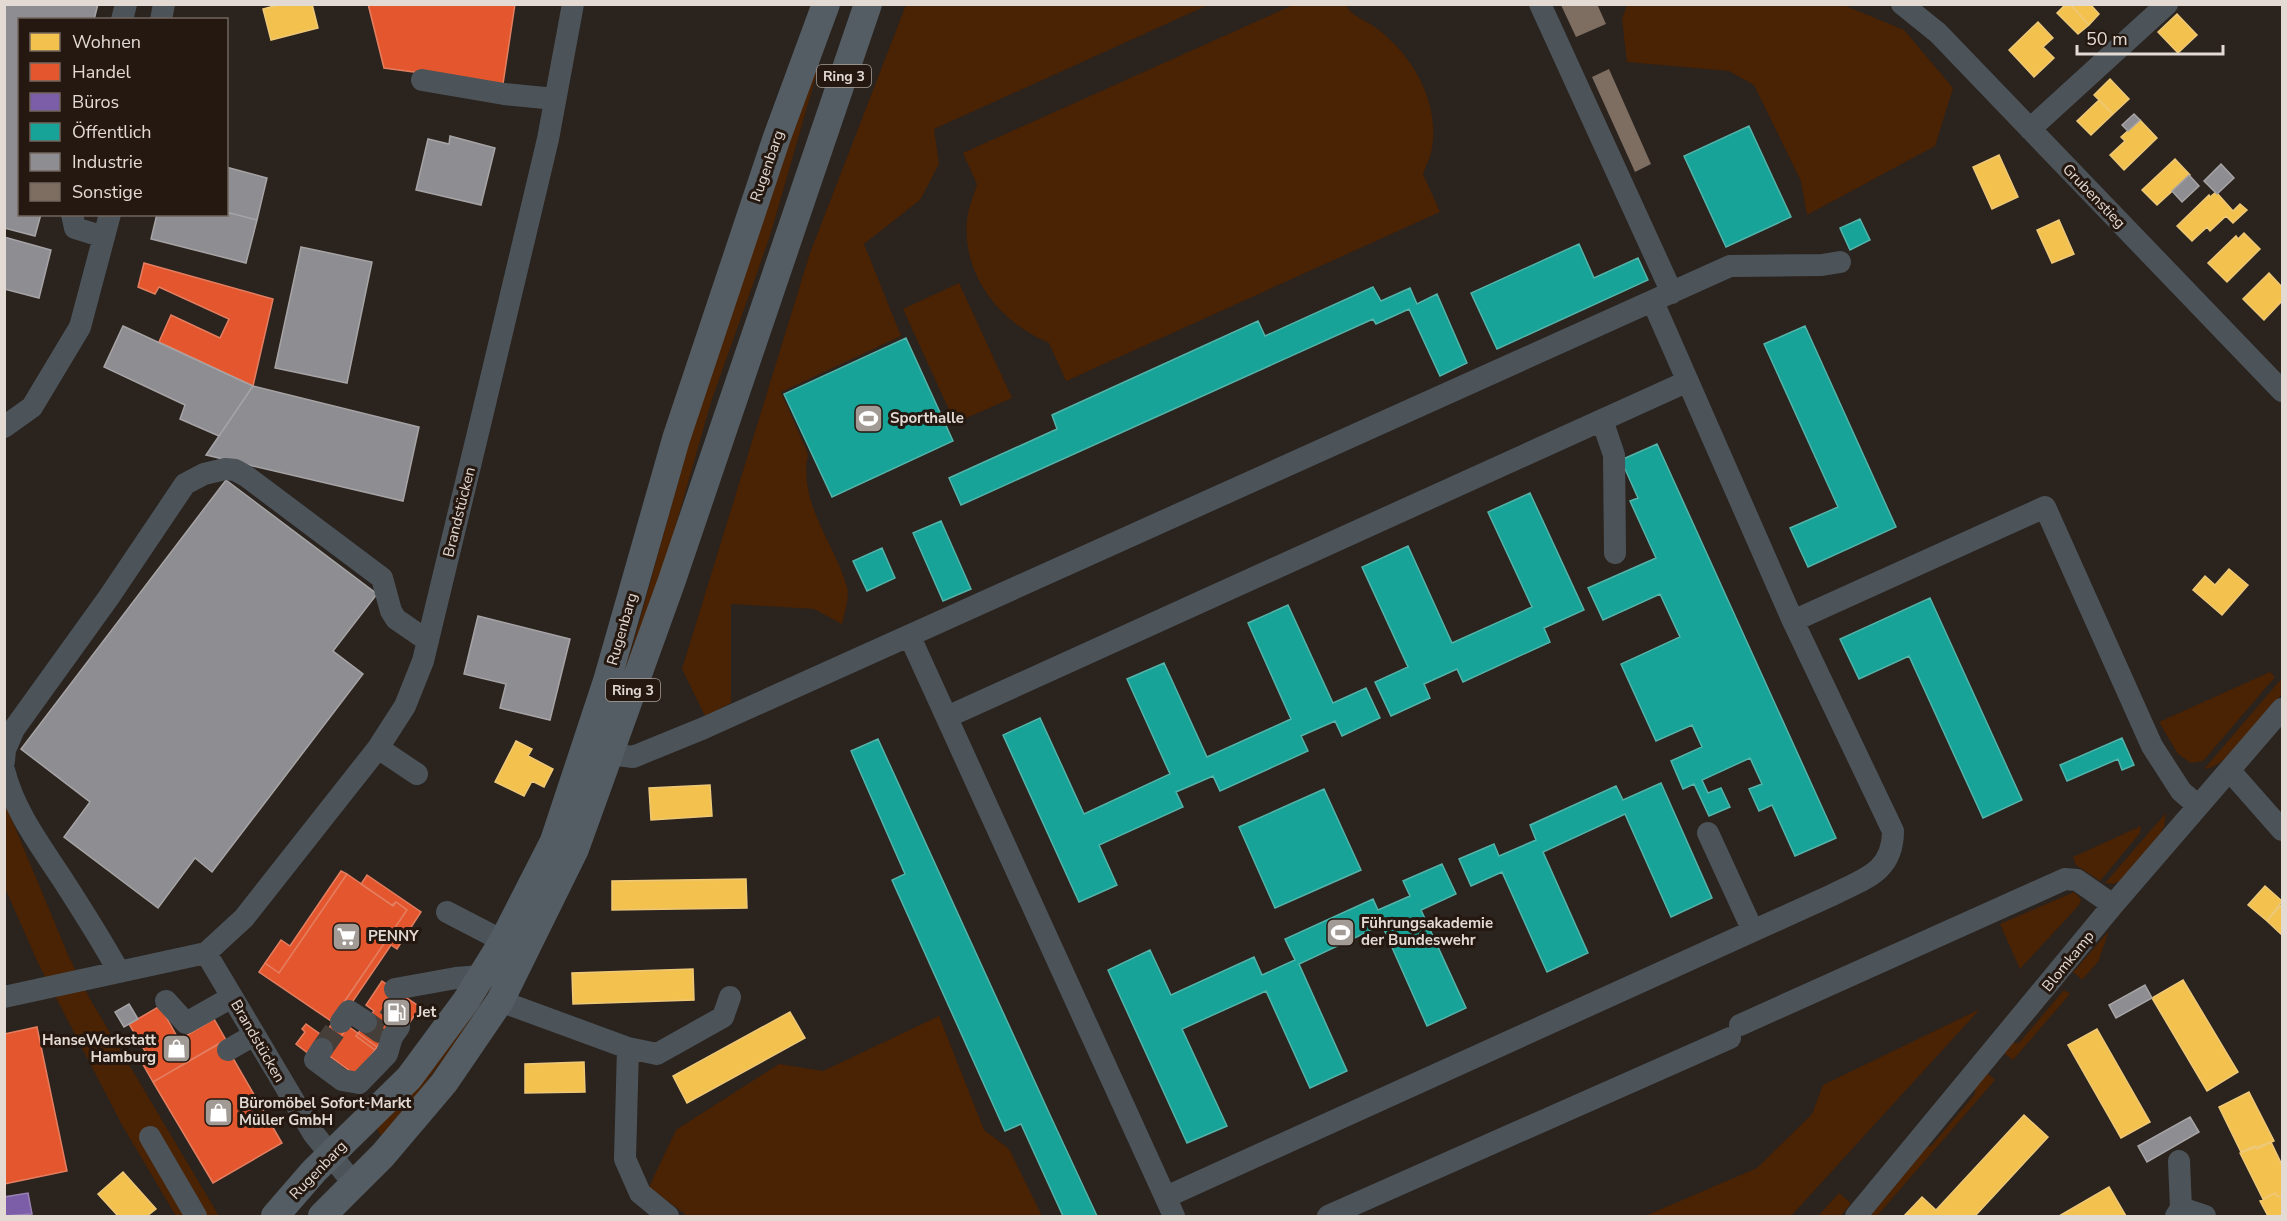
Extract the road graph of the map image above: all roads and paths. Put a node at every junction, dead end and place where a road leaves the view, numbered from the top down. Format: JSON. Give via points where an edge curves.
{"nodes":[{"id":1,"x":573,"y":4,"type":"edge"},
{"id":2,"x":826,"y":4,"type":"edge"},
{"id":3,"x":868,"y":4,"type":"edge"},
{"id":4,"x":1540,"y":4,"type":"edge"},
{"id":5,"x":1902,"y":4,"type":"edge"},
{"id":6,"x":2167,"y":4,"type":"edge"},
{"id":7,"x":422,"y":80,"type":"dead end"},
{"id":8,"x":555,"y":99,"type":"junction"},
{"id":9,"x":2030,"y":129,"type":"junction"},
{"id":10,"x":72,"y":216,"type":"edge"},
{"id":11,"x":109,"y":216,"type":"edge"},
{"id":12,"x":104,"y":237,"type":"junction"},
{"id":13,"x":1840,"y":262,"type":"dead end"},
{"id":14,"x":1662,"y":298,"type":"junction"},
{"id":15,"x":1686,"y":382,"type":"junction"},
{"id":16,"x":2283,"y":391,"type":"edge"},
{"id":17,"x":1602,"y":420,"type":"junction"},
{"id":18,"x":4,"y":427,"type":"edge"},
{"id":19,"x":1615,"y":553,"type":"dead end"},
{"id":20,"x":1793,"y":621,"type":"junction"},
{"id":21,"x":910,"y":637,"type":"junction"},
{"id":22,"x":428,"y":641,"type":"junction"},
{"id":23,"x":2283,"y":709,"type":"edge"},
{"id":24,"x":947,"y":717,"type":"junction"},
{"id":25,"x":378,"y":748,"type":"junction"},
{"id":26,"x":610,"y":754,"type":"junction"},
{"id":27,"x":4,"y":760,"type":"edge"},
{"id":28,"x":4,"y":770,"type":"edge"},
{"id":29,"x":2230,"y":771,"type":"junction"},
{"id":30,"x":417,"y":774,"type":"dead end"},
{"id":31,"x":2198,"y":806,"type":"junction"},
{"id":32,"x":2281,"y":825,"type":"edge"},
{"id":33,"x":1708,"y":833,"type":"dead end"},
{"id":34,"x":2113,"y":905,"type":"junction"},
{"id":35,"x":447,"y":912,"type":"dead end"},
{"id":36,"x":1753,"y":931,"type":"junction"},
{"id":37,"x":503,"y":941,"type":"junction"},
{"id":38,"x":206,"y":953,"type":"junction"},
{"id":39,"x":119,"y":972,"type":"junction"},
{"id":40,"x":481,"y":976,"type":"junction"},
{"id":41,"x":406,"y":994,"type":"tunnel mouth"},
{"id":42,"x":4,"y":997,"type":"edge"},
{"id":43,"x":232,"y":997,"type":"junction"},
{"id":44,"x":730,"y":997,"type":"dead end"},
{"id":45,"x":166,"y":1001,"type":"dead end"},
{"id":46,"x":500,"y":1001,"type":"junction"},
{"id":47,"x":341,"y":1022,"type":"dead end"},
{"id":48,"x":366,"y":1022,"type":"tunnel mouth"},
{"id":49,"x":254,"y":1035,"type":"junction"},
{"id":50,"x":628,"y":1048,"type":"junction"},
{"id":51,"x":322,"y":1049,"type":"dead end"},
{"id":52,"x":228,"y":1050,"type":"dead end"},
{"id":53,"x":409,"y":1078,"type":"junction"},
{"id":54,"x":150,"y":1137,"type":"dead end"},
{"id":55,"x":329,"y":1156,"type":"junction"},
{"id":56,"x":2179,"y":1161,"type":"dead end"},
{"id":57,"x":354,"y":1184,"type":"junction"},
{"id":58,"x":1170,"y":1207,"type":"edge"},
{"id":59,"x":2179,"y":1212,"type":"edge"},
{"id":60,"x":196,"y":1216,"type":"edge"},
{"id":61,"x":275,"y":1216,"type":"edge"},
{"id":62,"x":322,"y":1216,"type":"edge"},
{"id":63,"x":669,"y":1216,"type":"edge"},
{"id":64,"x":1328,"y":1216,"type":"edge"},
{"id":65,"x":1856,"y":1216,"type":"edge"},
{"id":66,"x":2205,"y":1216,"type":"edge"}],
"edges":[{"from":1,"to":8,"type":"street","name":"Brandstücken"},
{"from":2,"to":37,"type":"main road","name":"Rugenbarg","number":"Ring 3","via":[[676,439],[607,681],[554,841]]},
{"from":3,"to":26,"type":"main road","name":"Rugenbarg","number":"Ring 3"},
{"from":4,"to":14,"type":"street"},
{"from":5,"to":9,"type":"street","name":"Grubenstieg","via":[[1938,33]]},
{"from":6,"to":9,"type":"street"},
{"from":7,"to":8,"type":"street"},
{"from":8,"to":22,"type":"street","name":"Brandstücken"},
{"from":9,"to":16,"type":"street","name":"Grubenstieg"},
{"from":10,"to":12,"type":"street","via":[[75,228]]},
{"from":11,"to":12,"type":"street"},
{"from":12,"to":18,"type":"street","via":[[80,327],[32,407]]},
{"from":13,"to":14,"type":"street","via":[[1730,266]]},
{"from":14,"to":15,"type":"street"},
{"from":14,"to":21,"type":"street","via":[[1213,501],[994,595]]},
{"from":15,"to":17,"type":"street"},
{"from":15,"to":20,"type":"street"},
{"from":17,"to":19,"type":"street","via":[[1614,455]]},
{"from":17,"to":24,"type":"street"},
{"from":20,"to":31,"type":"street","via":[[2044,507],[2152,746],[2181,791]]},
{"from":20,"to":36,"type":"street","via":[[1893,831],[1893,848],[1887,862],[1875,873]]},
{"from":21,"to":24,"type":"street"},
{"from":21,"to":26,"type":"street","via":[[633,757]]},
{"from":22,"to":25,"type":"street","name":"Brandstücken","via":[[405,706]]},
{"from":22,"to":27,"type":"street","via":[[396,619],[382,578],[246,476],[225,469],[204,474],[185,484],[161,518],[14,729]]},
{"from":23,"to":29,"type":"street","name":"Blomkamp"},
{"from":24,"to":58,"type":"street"},
{"from":25,"to":30,"type":"street"},
{"from":25,"to":38,"type":"street","name":"Brandstücken","via":[[244,918]]},
{"from":26,"to":46,"type":"main road","name":"Rugenbarg","number":"Ring 3","via":[[575,849]]},
{"from":28,"to":39,"type":"street","via":[[22,818]]},
{"from":29,"to":31,"type":"street","name":"Blomkamp"},
{"from":29,"to":32,"type":"street"},
{"from":31,"to":34,"type":"street","name":"Blomkamp"},
{"from":33,"to":36,"type":"street"},
{"from":34,"to":64,"type":"street","via":[[2077,880],[2064,879]]},
{"from":34,"to":65,"type":"street","name":"Blomkamp"},
{"from":35,"to":37,"type":"street"},
{"from":36,"to":58,"type":"street"},
{"from":37,"to":40,"type":"main road","name":"Rugenbarg","number":"Ring 3"},
{"from":38,"to":39,"type":"street"},
{"from":38,"to":43,"type":"street","name":"Brandstücken"},
{"from":39,"to":42,"type":"street"},
{"from":40,"to":41,"type":"street","via":[[434,982]]},
{"from":40,"to":53,"type":"main road","name":"Rugenbarg","number":"Ring 3"},
{"from":43,"to":45,"type":"street","via":[[186,1023]]},
{"from":43,"to":49,"type":"street","name":"Brandstücken"},
{"from":44,"to":50,"type":"street","via":[[723,1017],[657,1054]]},
{"from":46,"to":50,"type":"street"},
{"from":46,"to":57,"type":"main road","name":"Rugenbarg","number":"Ring 3","via":[[444,1083]]},
{"from":47,"to":48,"type":"street","via":[[349,1011]]},
{"from":49,"to":52,"type":"street"},
{"from":49,"to":55,"type":"street","name":"Brandstücken"},
{"from":50,"to":63,"type":"street","via":[[626,1159],[640,1193]]},
{"from":51,"to":53,"type":"street","via":[[315,1060],[342,1080],[359,1083],[389,1040]]},
{"from":53,"to":55,"type":"main road","name":"Rugenbarg","number":"Ring 3"},
{"from":54,"to":60,"type":"street"},
{"from":55,"to":57,"type":"street","name":"Brandstücken"},
{"from":55,"to":61,"type":"main road","name":"Rugenbarg","number":"Ring 3"},
{"from":56,"to":59,"type":"street"},
{"from":57,"to":62,"type":"main road","name":"Rugenbarg","number":"Ring 3"},
{"from":59,"to":66,"type":"street"}]}
